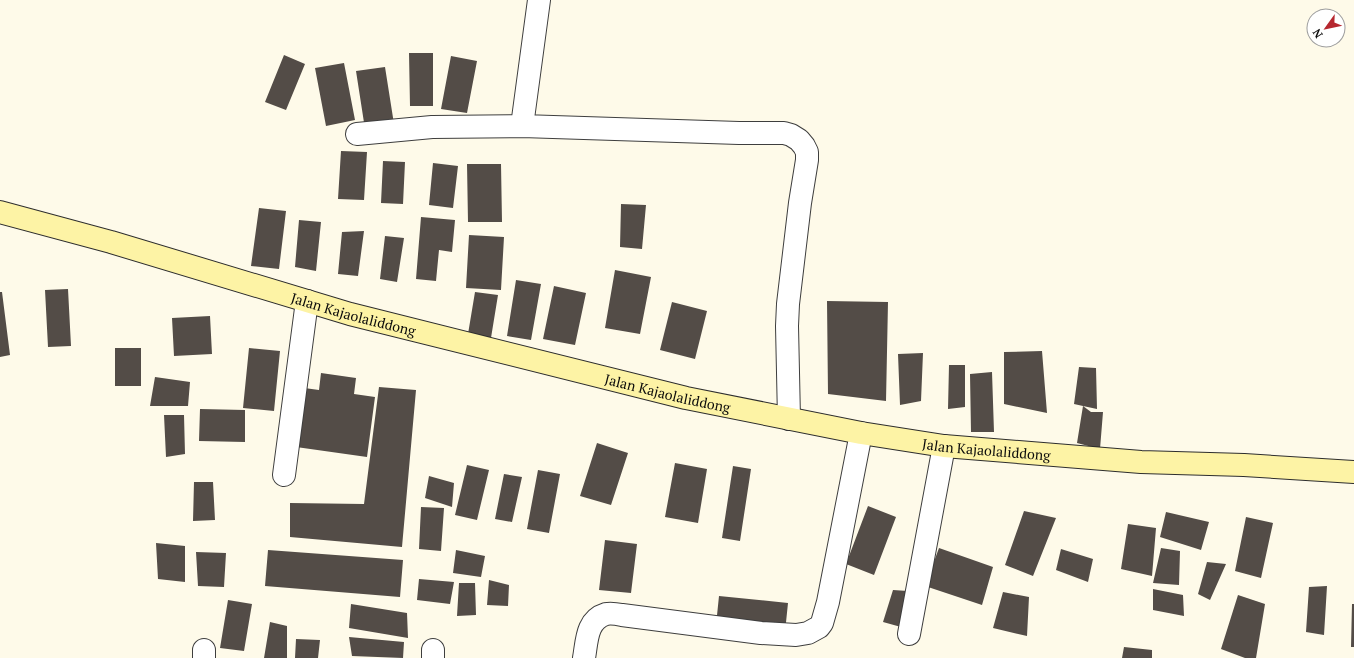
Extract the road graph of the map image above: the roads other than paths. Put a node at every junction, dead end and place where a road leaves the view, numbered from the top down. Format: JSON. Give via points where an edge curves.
{"nodes":[{"id":1,"x":539,"y":0,"type":"edge"},
{"id":2,"x":522,"y":126,"type":"junction"},
{"id":3,"x":357,"y":134,"type":"dead end"},
{"id":4,"x":0,"y":212,"type":"edge"},
{"id":5,"x":307,"y":300,"type":"junction"},
{"id":6,"x":789,"y":419,"type":"junction"},
{"id":7,"x":861,"y":433,"type":"junction"},
{"id":8,"x":944,"y":446,"type":"junction"},
{"id":9,"x":1354,"y":472,"type":"edge"},
{"id":10,"x":284,"y":476,"type":"dead end"},
{"id":11,"x":909,"y":634,"type":"dead end"},
{"id":12,"x":584,"y":658,"type":"edge"}],
"edges":[{"from":1,"to":2,"type":"street"},
{"from":2,"to":3,"type":"street","via":[[432,127]]},
{"from":2,"to":6,"type":"street","via":[[739,134],[784,133],[799,140],[804,146],[807,160],[788,304]]},
{"from":4,"to":5,"type":"street","name":"Jalan Kajaolaliddong"},
{"from":5,"to":6,"type":"street","name":"Jalan Kajaolaliddong","via":[[358,316],[686,398]]},
{"from":5,"to":10,"type":"street"},
{"from":6,"to":7,"type":"street","name":"Jalan Kajaolaliddong"},
{"from":7,"to":8,"type":"street","name":"Jalan Kajaolaliddong"},
{"from":7,"to":12,"type":"street","via":[[828,602],[822,622],[814,631],[796,635],[761,633],[605,614],[590,626]]},
{"from":8,"to":9,"type":"street","name":"Jalan Kajaolaliddong","via":[[1141,462]]},
{"from":8,"to":11,"type":"street"}]}
